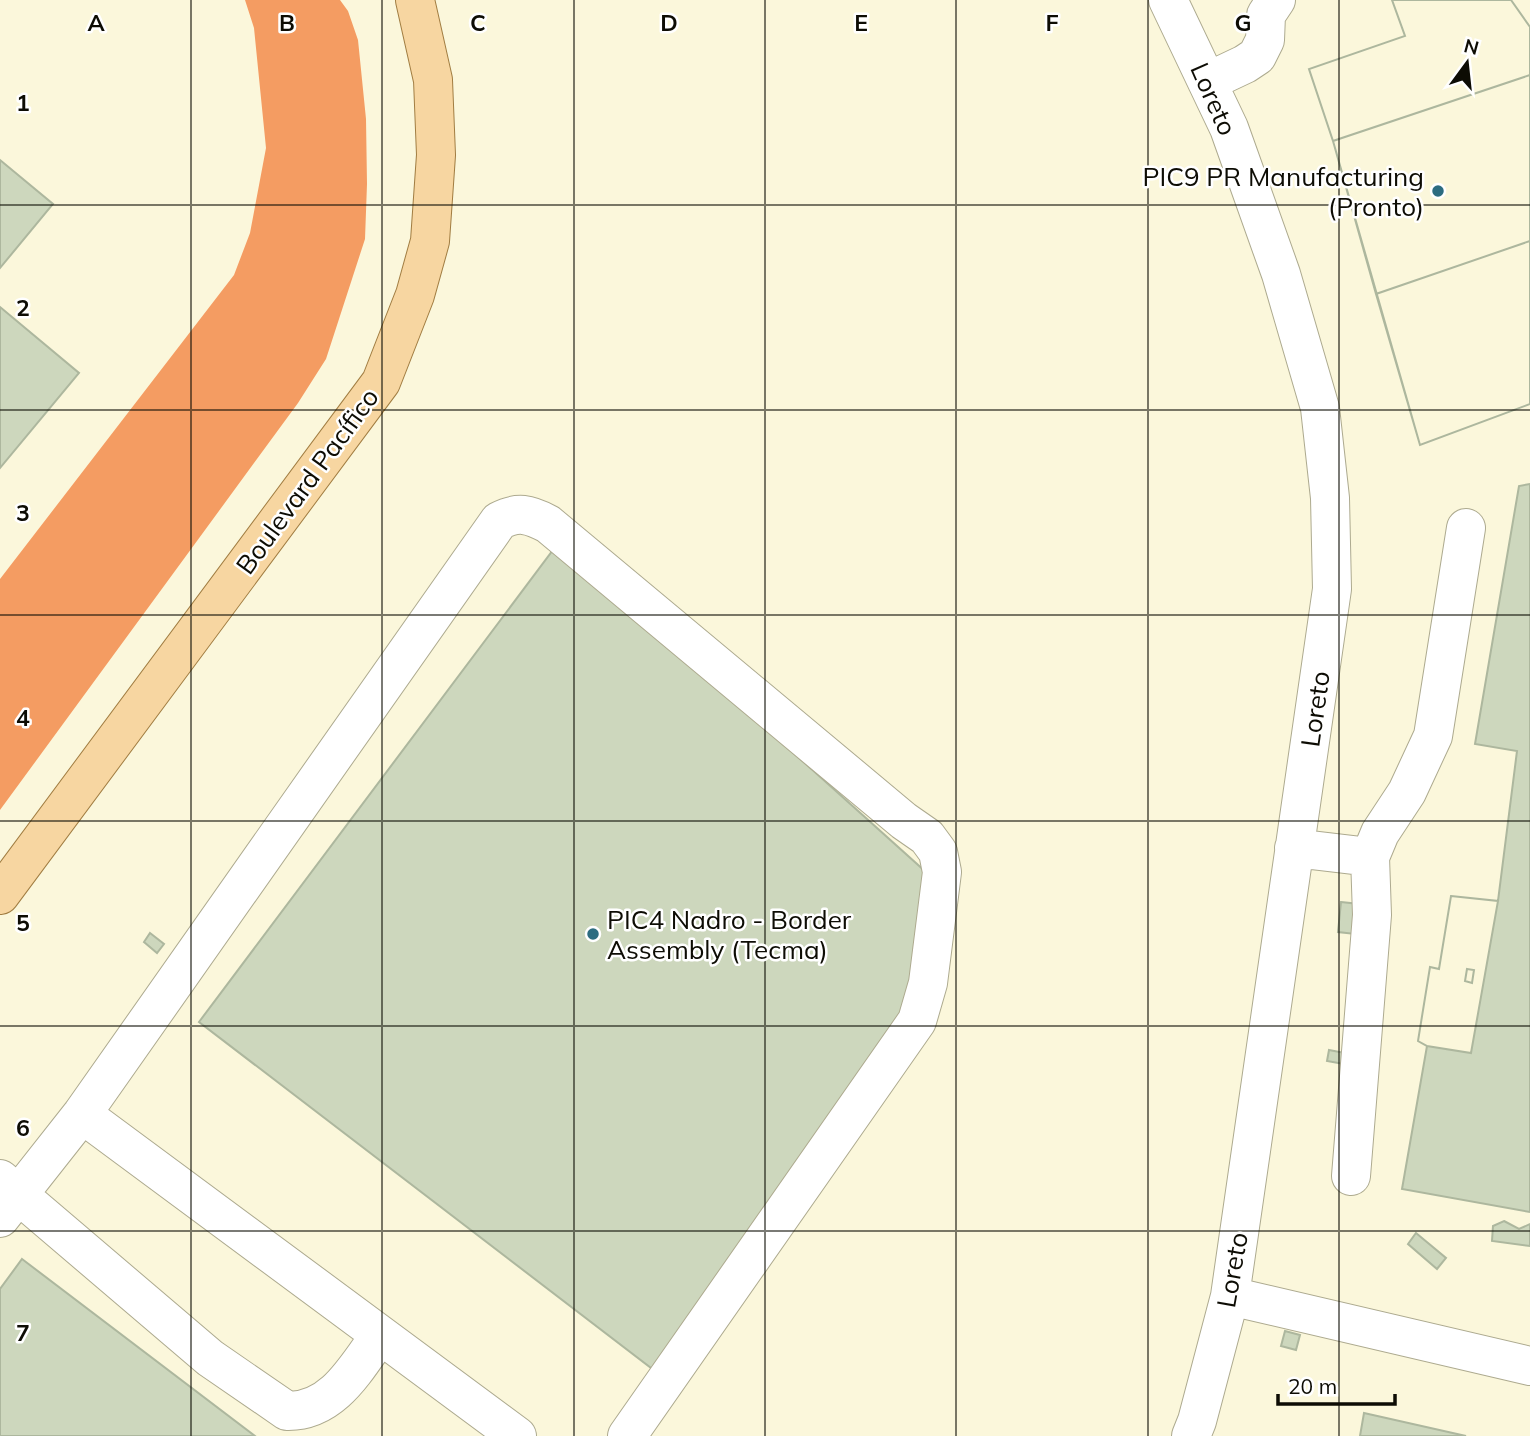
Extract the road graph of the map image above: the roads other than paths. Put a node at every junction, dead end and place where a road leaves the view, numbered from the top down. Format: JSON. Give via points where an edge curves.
{"nodes":[{"id":1,"x":415,"y":0,"type":"edge"},
{"id":2,"x":1168,"y":0,"type":"edge"},
{"id":3,"x":1276,"y":0,"type":"edge"},
{"id":4,"x":1206,"y":82,"type":"junction"},
{"id":5,"x":1466,"y":528,"type":"dead end"},
{"id":6,"x":1294,"y":848,"type":"junction"},
{"id":7,"x":1370,"y":857,"type":"junction"},
{"id":8,"x":0,"y":895,"type":"edge"},
{"id":9,"x":82,"y":1114,"type":"junction"},
{"id":10,"x":1351,"y":1176,"type":"dead end"},
{"id":11,"x":6,"y":1197,"type":"edge"},
{"id":12,"x":1230,"y":1296,"type":"junction"},
{"id":13,"x":380,"y":1335,"type":"junction"},
{"id":14,"x":1530,"y":1366,"type":"edge"},
{"id":15,"x":517,"y":1436,"type":"edge"},
{"id":16,"x":627,"y":1436,"type":"edge"},
{"id":17,"x":1191,"y":1436,"type":"edge"}],
"edges":[{"from":1,"to":8,"type":"main road","name":"Boulevard Pacífico","via":[[433,80],[436,155],[430,241],[415,295],[380,382]]},
{"from":2,"to":4,"type":"street","name":"Loreto"},
{"from":3,"to":4,"type":"street","via":[[1266,15],[1265,40],[1257,56]]},
{"from":4,"to":6,"type":"street","name":"Loreto","via":[[1228,128],[1281,274],[1320,408],[1332,589]]},
{"from":5,"to":7,"type":"street","via":[[1433,736],[1408,792]]},
{"from":6,"to":7,"type":"street"},
{"from":6,"to":12,"type":"street","name":"Loreto"},
{"from":7,"to":10,"type":"street","via":[[1372,915]]},
{"from":9,"to":11,"type":"street"},
{"from":9,"to":13,"type":"street"},
{"from":9,"to":16,"type":"street","via":[[499,521],[523,514],[548,524],[927,837],[938,852],[943,872],[928,983],[917,1021]]},
{"from":11,"to":13,"type":"street","via":[[210,1358],[287,1411],[318,1405],[344,1384]]},
{"from":12,"to":14,"type":"street"},
{"from":12,"to":17,"type":"street","name":"Loreto"},
{"from":13,"to":15,"type":"street"}]}
